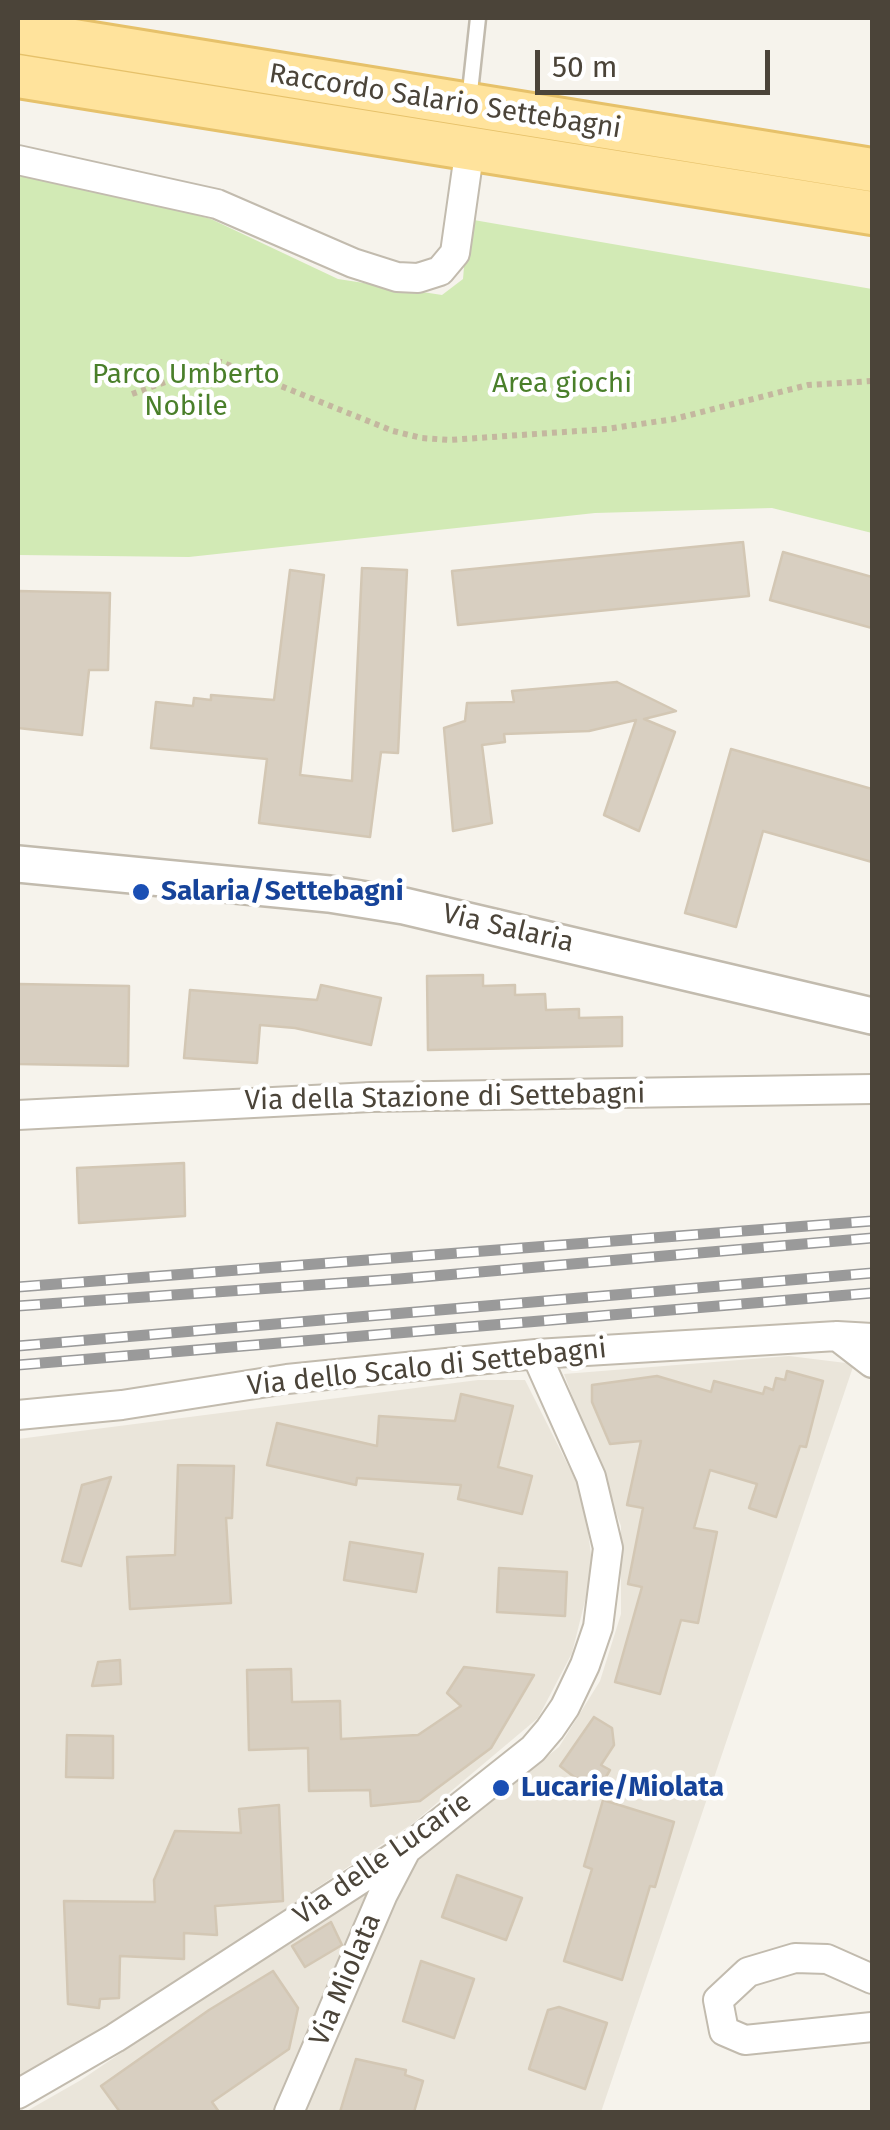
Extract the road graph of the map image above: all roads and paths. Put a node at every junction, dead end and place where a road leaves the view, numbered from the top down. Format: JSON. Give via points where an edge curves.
{"nodes":[{"id":1,"x":478,"y":18,"type":"edge"},
{"id":2,"x":23,"y":29,"type":"edge"},
{"id":3,"x":18,"y":76,"type":"edge"},
{"id":4,"x":470,"y":126,"type":"junction"},
{"id":5,"x":18,"y":160,"type":"edge"},
{"id":6,"x":872,"y":170,"type":"edge"},
{"id":7,"x":872,"y":213,"type":"edge"},
{"id":8,"x":872,"y":381,"type":"edge"},
{"id":9,"x":132,"y":394,"type":"dead end"},
{"id":10,"x":18,"y":864,"type":"edge"},
{"id":11,"x":872,"y":1016,"type":"edge"},
{"id":12,"x":872,"y":1089,"type":"edge"},
{"id":13,"x":18,"y":1115,"type":"edge"},
{"id":14,"x":837,"y":1336,"type":"junction"},
{"id":15,"x":872,"y":1338,"type":"edge"},
{"id":16,"x":536,"y":1354,"type":"junction"},
{"id":17,"x":872,"y":1364,"type":"edge"},
{"id":18,"x":18,"y":1414,"type":"edge"},
{"id":19,"x":407,"y":1848,"type":"junction"},
{"id":20,"x":872,"y":1979,"type":"edge"},
{"id":21,"x":872,"y":2027,"type":"edge"},
{"id":22,"x":18,"y":2094,"type":"edge"},
{"id":23,"x":288,"y":2112,"type":"edge"}],
"edges":[{"from":1,"to":4,"type":"lane"},
{"from":2,"to":4,"type":"main road","name":"Raccordo Salario Settebagni"},
{"from":3,"to":4,"type":"main road","name":"Raccordo Salario Settebagni"},
{"from":4,"to":5,"type":"street","via":[[456,253],[440,271],[418,278],[353,263],[217,204]]},
{"from":4,"to":6,"type":"main road","name":"Raccordo Salario Settebagni"},
{"from":4,"to":7,"type":"main road","name":"Raccordo Salario Settebagni"},
{"from":8,"to":9,"type":"path","via":[[808,385],[674,419],[467,440],[394,431],[222,362]]},
{"from":10,"to":11,"type":"street","name":"Via Salaria","via":[[404,906]]},
{"from":12,"to":13,"type":"street","name":"Via della Stazione di Settebagni","via":[[371,1096]]},
{"from":14,"to":15,"type":"street","name":"Via dello Scalo di Settebagni"},
{"from":14,"to":16,"type":"street","name":"Via dello Scalo di Settebagni"},
{"from":14,"to":17,"type":"street"},
{"from":16,"to":18,"type":"street","name":"Via dello Scalo di Settebagni"},
{"from":16,"to":19,"type":"street","name":"Via delle Lucarie","via":[[600,1504],[608,1548],[598,1627],[565,1707],[532,1749]]},
{"from":19,"to":22,"type":"street","name":"Via delle Lucarie"},
{"from":19,"to":23,"type":"street","name":"Via Miolata"},
{"from":20,"to":21,"type":"street","via":[[828,1959],[794,1958],[748,1972],[718,2000],[724,2031],[745,2040]]}]}
